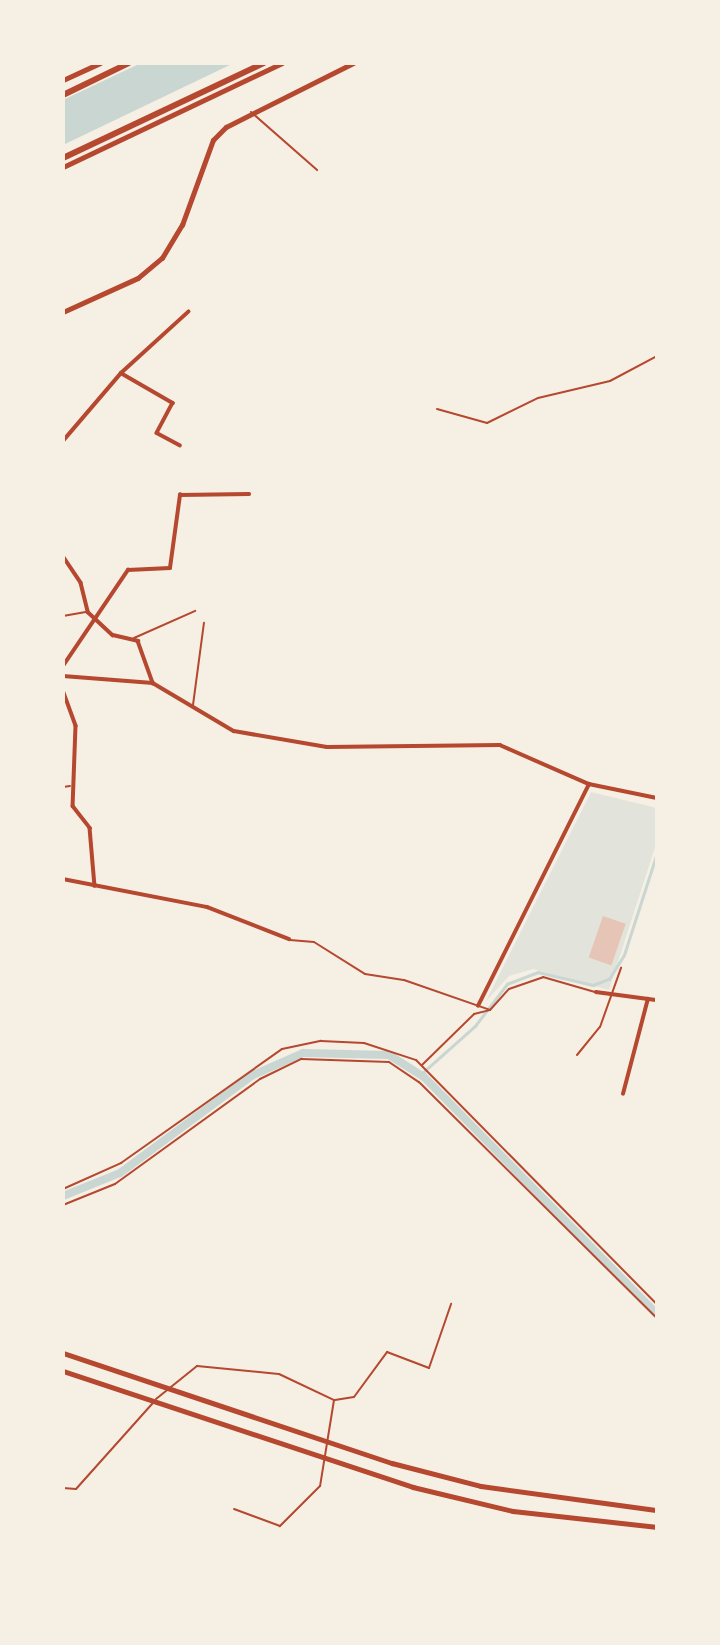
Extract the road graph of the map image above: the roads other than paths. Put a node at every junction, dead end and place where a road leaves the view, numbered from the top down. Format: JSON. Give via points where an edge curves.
{"nodes":[{"id":1,"x":100,"y":63,"type":"edge"},
{"id":2,"x":130,"y":63,"type":"edge"},
{"id":3,"x":264,"y":63,"type":"edge"},
{"id":4,"x":282,"y":63,"type":"edge"},
{"id":5,"x":353,"y":63,"type":"edge"},
{"id":6,"x":63,"y":80,"type":"edge"},
{"id":7,"x":63,"y":95,"type":"edge"},
{"id":8,"x":251,"y":112,"type":"junction"},
{"id":9,"x":63,"y":158,"type":"edge"},
{"id":10,"x":63,"y":167,"type":"edge"},
{"id":11,"x":317,"y":170,"type":"dead end"},
{"id":12,"x":63,"y":312,"type":"edge"},
{"id":13,"x":188,"y":312,"type":"dead end"},
{"id":14,"x":657,"y":356,"type":"edge"},
{"id":15,"x":121,"y":373,"type":"junction"},
{"id":16,"x":437,"y":409,"type":"dead end"},
{"id":17,"x":63,"y":441,"type":"edge"},
{"id":18,"x":180,"y":445,"type":"dead end"},
{"id":19,"x":249,"y":494,"type":"dead end"},
{"id":20,"x":63,"y":556,"type":"edge"},
{"id":21,"x":63,"y":566,"type":"edge"},
{"id":22,"x":70,"y":566,"type":"junction"},
{"id":23,"x":195,"y":611,"type":"dead end"},
{"id":24,"x":88,"y":612,"type":"junction"},
{"id":25,"x":63,"y":616,"type":"edge"},
{"id":26,"x":204,"y":623,"type":"dead end"},
{"id":27,"x":96,"y":624,"type":"junction"},
{"id":28,"x":133,"y":638,"type":"junction"},
{"id":29,"x":63,"y":666,"type":"edge"},
{"id":30,"x":63,"y":676,"type":"edge"},
{"id":31,"x":153,"y":683,"type":"junction"},
{"id":32,"x":63,"y":690,"type":"edge"},
{"id":33,"x":192,"y":706,"type":"junction"},
{"id":34,"x":589,"y":784,"type":"junction"},
{"id":35,"x":70,"y":786,"type":"junction"},
{"id":36,"x":63,"y":787,"type":"edge"},
{"id":37,"x":657,"y":798,"type":"edge"},
{"id":38,"x":63,"y":879,"type":"edge"},
{"id":39,"x":95,"y":886,"type":"junction"},
{"id":40,"x":289,"y":939,"type":"joint"},
{"id":41,"x":621,"y":968,"type":"dead end"},
{"id":42,"x":596,"y":992,"type":"joint"},
{"id":43,"x":612,"y":996,"type":"junction"},
{"id":44,"x":648,"y":999,"type":"junction"},
{"id":45,"x":657,"y":1000,"type":"edge"},
{"id":46,"x":478,"y":1006,"type":"junction"},
{"id":47,"x":490,"y":1010,"type":"junction"},
{"id":48,"x":577,"y":1055,"type":"dead end"},
{"id":49,"x":421,"y":1065,"type":"junction"},
{"id":50,"x":623,"y":1094,"type":"dead end"},
{"id":51,"x":63,"y":1189,"type":"edge"},
{"id":52,"x":63,"y":1205,"type":"edge"},
{"id":53,"x":451,"y":1304,"type":"dead end"},
{"id":54,"x":657,"y":1304,"type":"edge"},
{"id":55,"x":657,"y":1318,"type":"edge"},
{"id":56,"x":63,"y":1353,"type":"edge"},
{"id":57,"x":63,"y":1371,"type":"edge"},
{"id":58,"x":170,"y":1387,"type":"junction"},
{"id":59,"x":155,"y":1400,"type":"junction"},
{"id":60,"x":334,"y":1400,"type":"junction"},
{"id":61,"x":328,"y":1442,"type":"junction"},
{"id":62,"x":321,"y":1458,"type":"junction"},
{"id":63,"x":63,"y":1488,"type":"edge"},
{"id":64,"x":234,"y":1509,"type":"dead end"},
{"id":65,"x":657,"y":1510,"type":"edge"},
{"id":66,"x":657,"y":1527,"type":"edge"}],
"edges":[{"from":1,"to":6,"type":"main road"},
{"from":2,"to":7,"type":"highway"},
{"from":3,"to":9,"type":"highway"},
{"from":4,"to":10,"type":"main road"},
{"from":5,"to":8,"type":"street"},
{"from":8,"to":11,"type":"lane"},
{"from":8,"to":12,"type":"street","via":[[213,140],[183,225],[162,258],[138,278]]},
{"from":13,"to":15,"type":"street"},
{"from":14,"to":16,"type":"lane","via":[[610,380],[538,397],[487,423]]},
{"from":15,"to":17,"type":"street"},
{"from":15,"to":18,"type":"street","via":[[173,403],[157,433]]},
{"from":19,"to":27,"type":"street","via":[[180,495],[170,568],[128,570]]},
{"from":20,"to":22,"type":"street"},
{"from":21,"to":22,"type":"lane"},
{"from":22,"to":24,"type":"street"},
{"from":23,"to":28,"type":"lane"},
{"from":24,"to":25,"type":"lane"},
{"from":24,"to":27,"type":"street"},
{"from":26,"to":33,"type":"lane"},
{"from":27,"to":28,"type":"street"},
{"from":27,"to":29,"type":"street"},
{"from":28,"to":31,"type":"street"},
{"from":30,"to":31,"type":"street"},
{"from":31,"to":33,"type":"street"},
{"from":32,"to":35,"type":"street","via":[[76,726]]},
{"from":33,"to":34,"type":"street","via":[[234,731],[327,747],[500,745]]},
{"from":34,"to":37,"type":"street"},
{"from":34,"to":46,"type":"street"},
{"from":35,"to":36,"type":"lane"},
{"from":35,"to":39,"type":"street","via":[[73,806],[90,828]]},
{"from":38,"to":39,"type":"street"},
{"from":39,"to":40,"type":"street","via":[[207,907]]},
{"from":40,"to":46,"type":"lane","via":[[314,942],[365,974]]},
{"from":41,"to":43,"type":"lane"},
{"from":42,"to":43,"type":"street"},
{"from":42,"to":47,"type":"lane","via":[[543,977],[509,989]]},
{"from":43,"to":44,"type":"street"},
{"from":43,"to":48,"type":"lane","via":[[600,1027]]},
{"from":44,"to":45,"type":"street"},
{"from":44,"to":50,"type":"street"},
{"from":46,"to":47,"type":"lane"},
{"from":47,"to":49,"type":"lane","via":[[474,1014]]},
{"from":49,"to":51,"type":"lane","via":[[403,1052],[364,1043],[321,1041],[282,1049],[121,1163]]},
{"from":49,"to":54,"type":"lane"},
{"from":52,"to":55,"type":"lane","via":[[115,1185],[260,1079],[301,1059],[389,1062],[419,1083]]},
{"from":53,"to":60,"type":"lane","via":[[429,1368],[387,1352],[354,1397]]},
{"from":56,"to":58,"type":"street"},
{"from":57,"to":59,"type":"street"},
{"from":58,"to":59,"type":"lane"},
{"from":58,"to":60,"type":"lane","via":[[197,1366],[240,1367],[279,1374]]},
{"from":58,"to":61,"type":"street"},
{"from":59,"to":62,"type":"street"},
{"from":59,"to":63,"type":"lane","via":[[76,1489]]},
{"from":60,"to":61,"type":"lane"},
{"from":61,"to":62,"type":"lane"},
{"from":61,"to":65,"type":"street","via":[[481,1486]]},
{"from":62,"to":64,"type":"lane","via":[[320,1486],[279,1526]]},
{"from":62,"to":66,"type":"street","via":[[513,1511]]}]}
